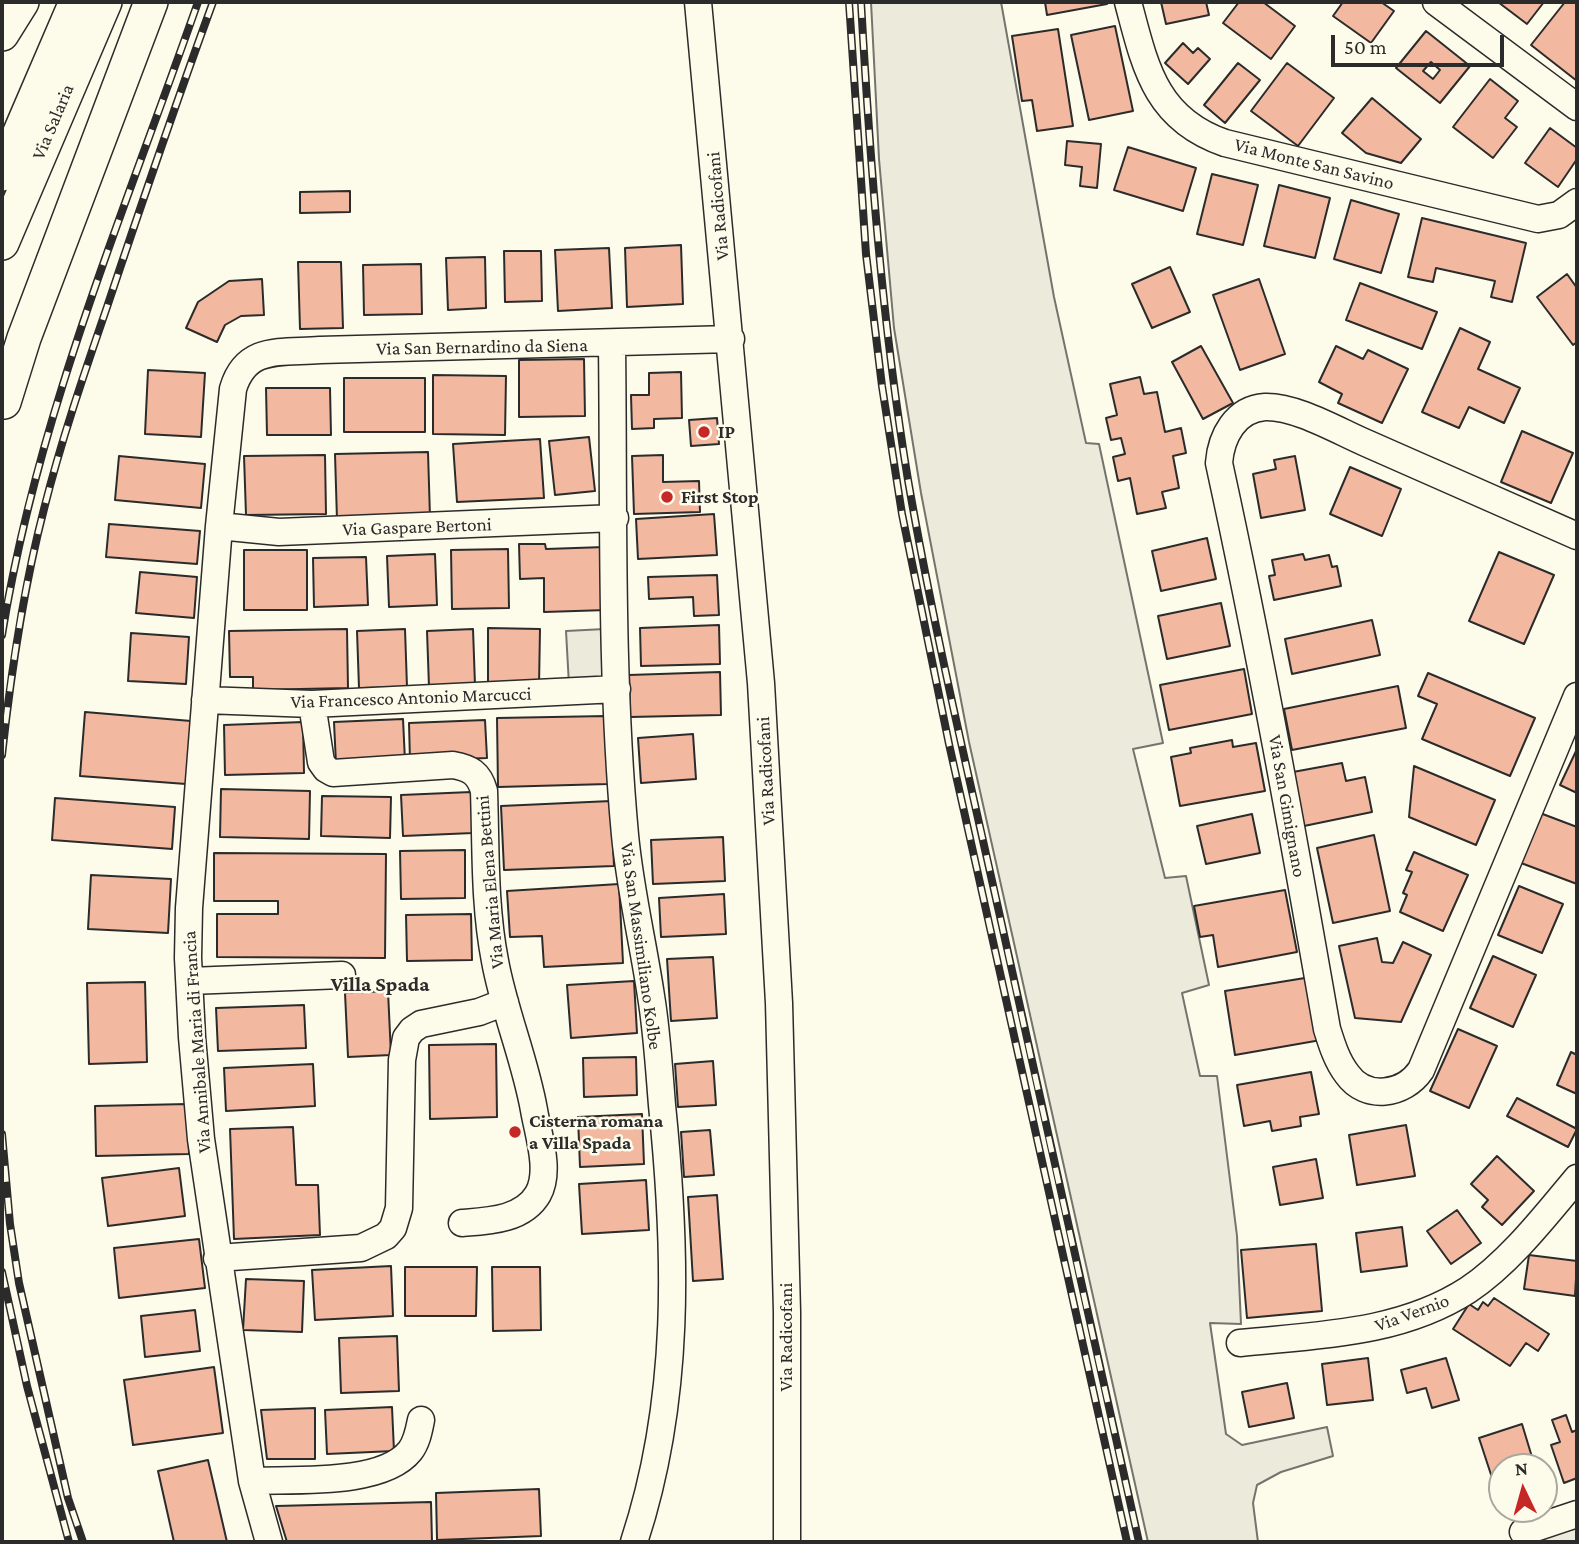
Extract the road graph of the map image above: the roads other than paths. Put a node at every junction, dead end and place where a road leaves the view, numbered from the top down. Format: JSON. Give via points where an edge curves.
{"nodes":[{"id":1,"x":22,"y":2,"type":"edge"},
{"id":2,"x":76,"y":2,"type":"edge"},
{"id":3,"x":105,"y":2,"type":"edge"},
{"id":4,"x":151,"y":2,"type":"edge"},
{"id":5,"x":698,"y":2,"type":"edge"},
{"id":6,"x":1128,"y":2,"type":"edge"},
{"id":7,"x":1436,"y":2,"type":"edge"},
{"id":8,"x":2,"y":34,"type":"edge"},
{"id":9,"x":1577,"y":107,"type":"edge"},
{"id":10,"x":2,"y":174,"type":"edge"},
{"id":11,"x":1573,"y":215,"type":"edge"},
{"id":12,"x":2,"y":243,"type":"edge"},
{"id":13,"x":730,"y":339,"type":"junction"},
{"id":14,"x":612,"y":344,"type":"junction"},
{"id":15,"x":240,"y":371,"type":"joint"},
{"id":16,"x":2,"y":404,"type":"edge"},
{"id":17,"x":615,"y":518,"type":"junction"},
{"id":18,"x":219,"y":526,"type":"junction"},
{"id":19,"x":1577,"y":537,"type":"edge"},
{"id":20,"x":617,"y":689,"type":"junction"},
{"id":21,"x":1577,"y":696,"type":"edge"},
{"id":22,"x":205,"y":700,"type":"junction"},
{"id":23,"x":313,"y":704,"type":"junction"},
{"id":24,"x":342,"y":975,"type":"dead end"},
{"id":25,"x":190,"y":981,"type":"junction"},
{"id":26,"x":505,"y":1002,"type":"junction"},
{"id":27,"x":1577,"y":1178,"type":"edge"},
{"id":28,"x":461,"y":1223,"type":"dead end"},
{"id":29,"x":217,"y":1258,"type":"junction"},
{"id":30,"x":1240,"y":1343,"type":"dead end"},
{"id":31,"x":421,"y":1420,"type":"dead end"},
{"id":32,"x":252,"y":1481,"type":"junction"},
{"id":33,"x":1577,"y":1514,"type":"edge"},
{"id":34,"x":1523,"y":1532,"type":"dead end"},
{"id":35,"x":269,"y":1542,"type":"edge"},
{"id":36,"x":634,"y":1542,"type":"edge"},
{"id":37,"x":788,"y":1542,"type":"edge"}],
"edges":[{"from":1,"to":8,"type":"main road"},
{"from":2,"to":10,"type":"main road","name":"Via Salaria"},
{"from":3,"to":12,"type":"main road","name":"Via Salaria"},
{"from":4,"to":16,"type":"main road"},
{"from":5,"to":13,"type":"street","name":"Via Radicofani"},
{"from":6,"to":11,"type":"street","name":"Via Monte San Savino","via":[[1154,85],[1173,112],[1206,136],[1538,219]]},
{"from":7,"to":9,"type":"street"},
{"from":13,"to":14,"type":"street","name":"Via San Bernardino da Siena"},
{"from":13,"to":37,"type":"street","name":"Via Radicofani","via":[[761,683],[779,1003]]},
{"from":14,"to":15,"type":"street","name":"Via San Bernardino da Siena","via":[[320,350],[252,358]]},
{"from":14,"to":17,"type":"street","name":"Via San Massimiliano Kolbe"},
{"from":15,"to":18,"type":"street","name":"Via Annibale Maria di Francia","via":[[233,389]]},
{"from":17,"to":18,"type":"street","name":"Via Gaspare Bertoni","via":[[279,532]]},
{"from":17,"to":20,"type":"street","name":"Via San Massimiliano Kolbe"},
{"from":18,"to":22,"type":"street","name":"Via Annibale Maria di Francia"},
{"from":19,"to":21,"type":"street","name":"Via San Gimignano","via":[[1280,408],[1247,412],[1225,433],[1219,463],[1327,1029],[1341,1065],[1358,1085],[1389,1092],[1409,1084],[1421,1070]]},
{"from":20,"to":23,"type":"street","name":"Via Francesco Antonio Marcucci"},
{"from":20,"to":36,"type":"street","name":"Via San Massimiliano Kolbe","via":[[625,840],[652,1000],[673,1230],[673,1323],[660,1439]]},
{"from":22,"to":23,"type":"street","name":"Via Francesco Antonio Marcucci"},
{"from":22,"to":25,"type":"street","name":"Via Annibale Maria di Francia","via":[[189,908]]},
{"from":23,"to":26,"type":"street","name":"Via Maria Elena Bettini","via":[[321,762],[333,773],[453,765],[465,767],[481,780],[493,946]]},
{"from":24,"to":25,"type":"street"},
{"from":25,"to":29,"type":"street","name":"Via Annibale Maria di Francia","via":[[201,1139]]},
{"from":26,"to":28,"type":"street","name":"Via Maria Elena Bettini","via":[[533,1103],[542,1159],[541,1186],[531,1203],[515,1213]]},
{"from":26,"to":29,"type":"street","via":[[421,1024],[406,1038],[399,1208],[386,1236],[361,1248]]},
{"from":27,"to":30,"type":"street","name":"Via Vernio","via":[[1488,1275],[1440,1306],[1377,1327]]},
{"from":29,"to":32,"type":"street","name":"Via Annibale Maria di Francia"},
{"from":31,"to":32,"type":"street","via":[[409,1452],[382,1470]]},
{"from":32,"to":35,"type":"street","name":"Via Annibale Maria di Francia"},
{"from":33,"to":34,"type":"street"}]}
